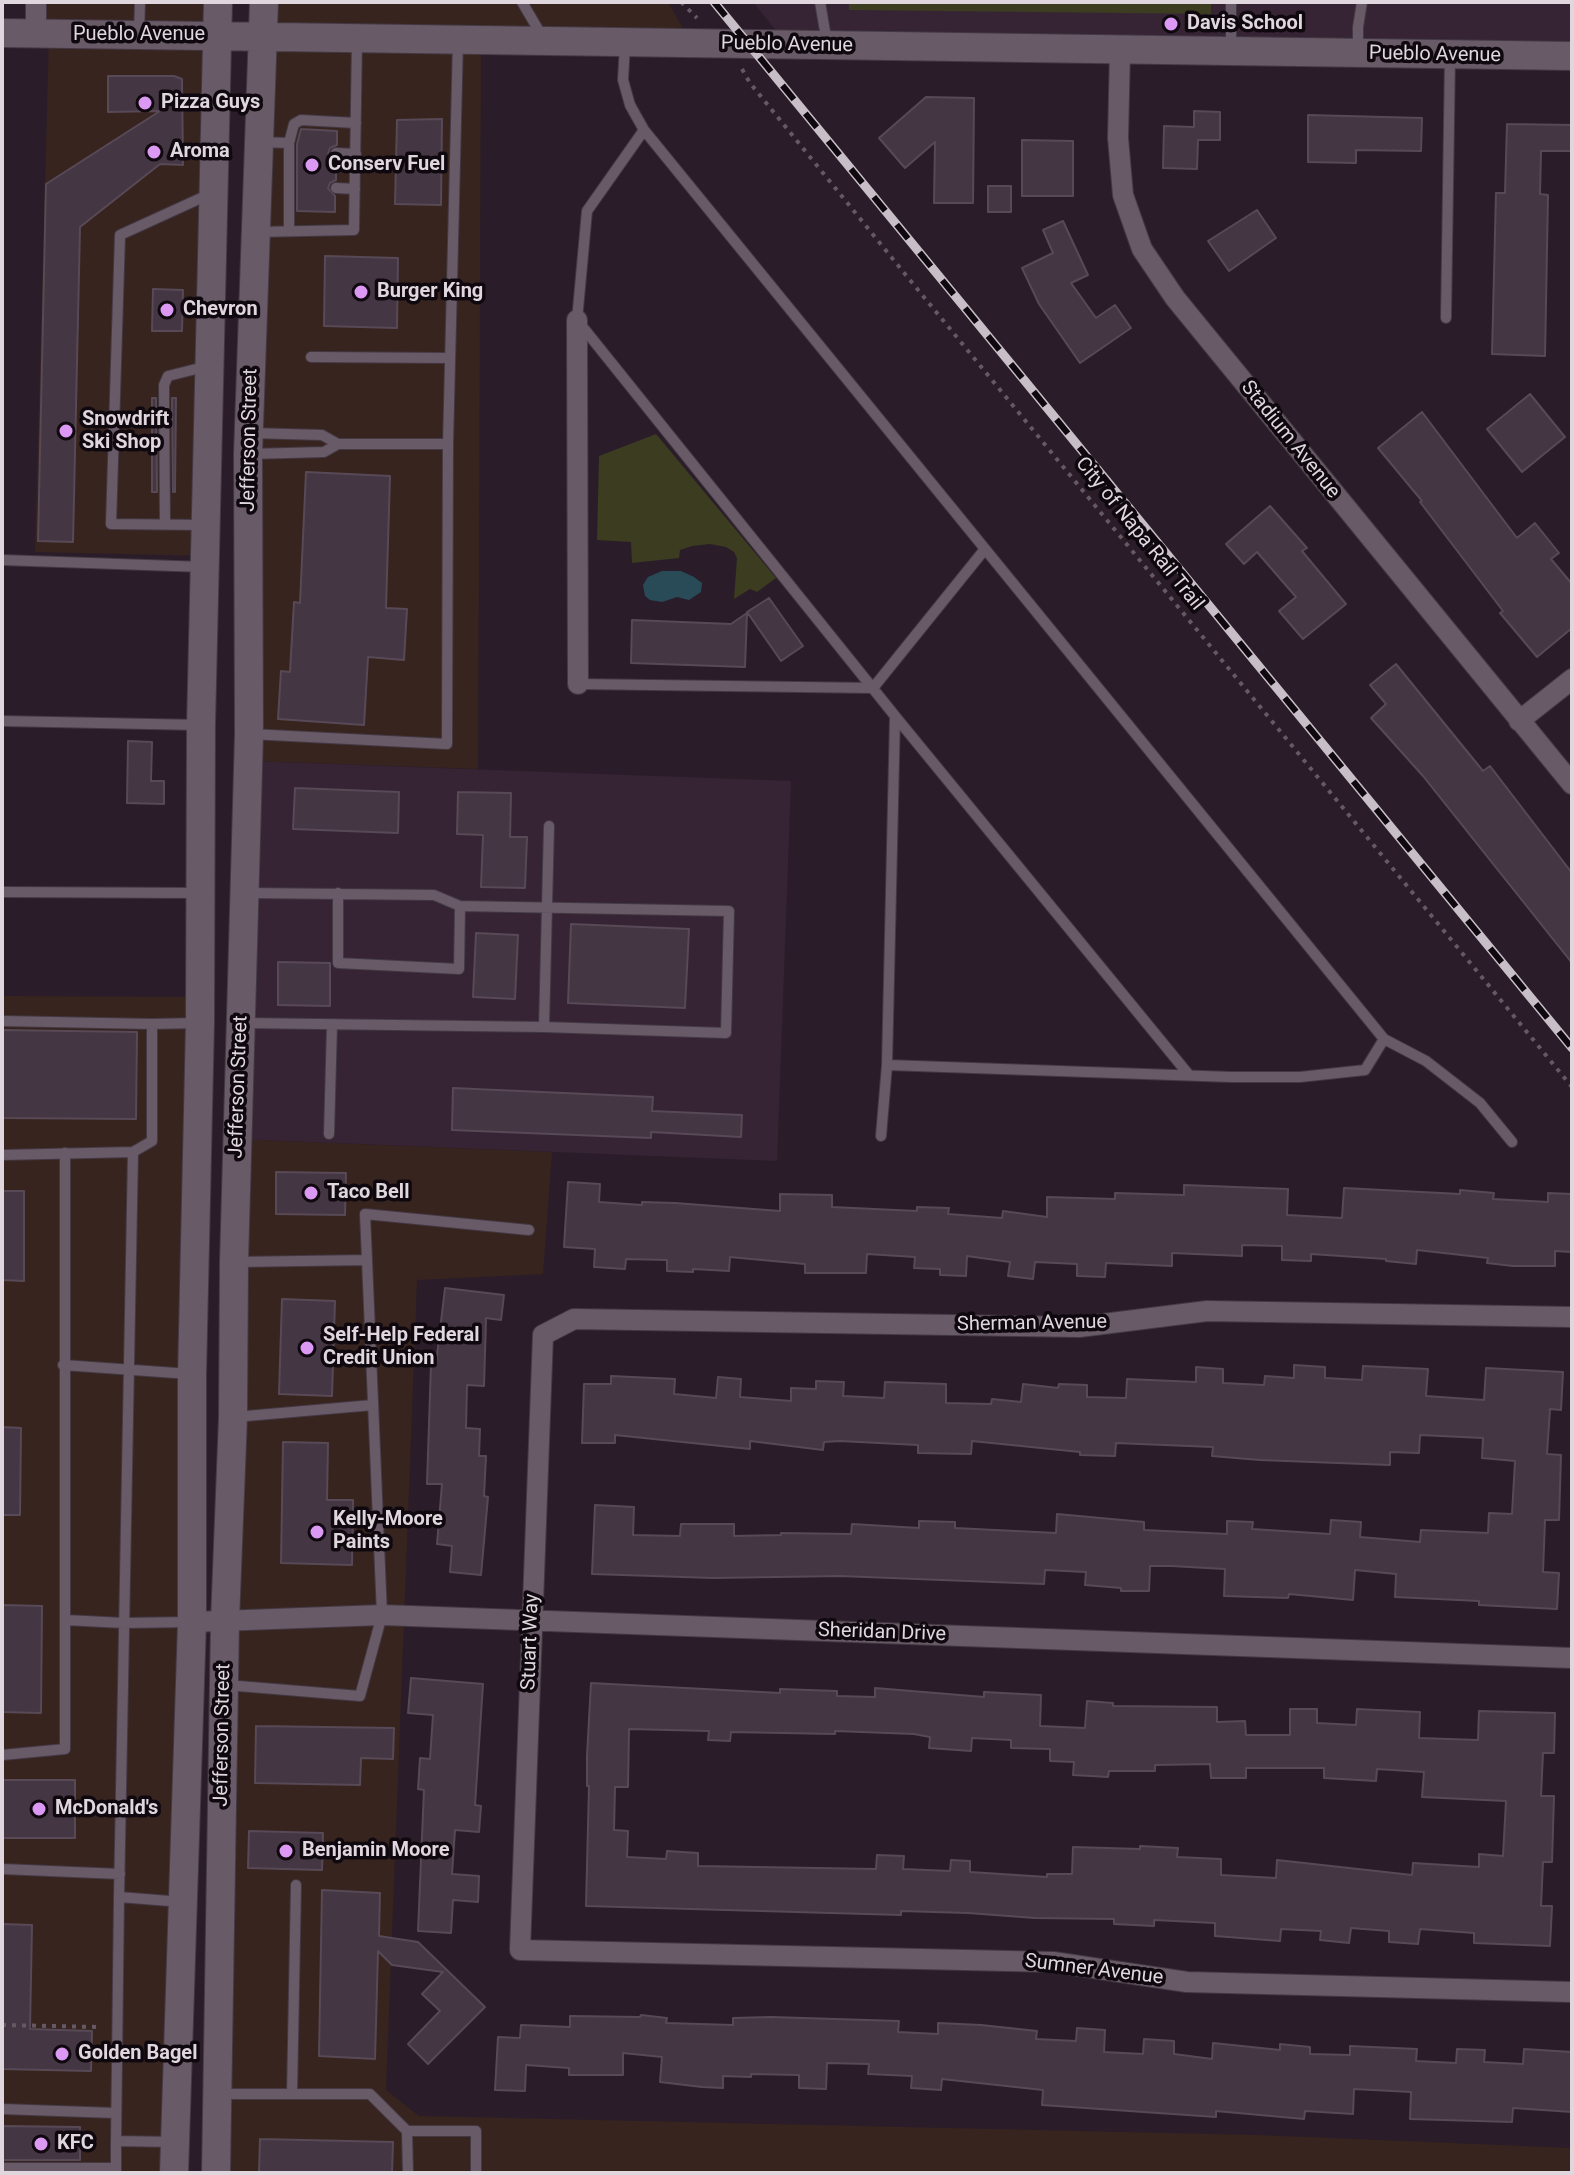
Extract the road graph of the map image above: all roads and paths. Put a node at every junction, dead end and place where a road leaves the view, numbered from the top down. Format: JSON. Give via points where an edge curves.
{"nodes":[{"id":1,"x":36,"y":2,"type":"edge"},
{"id":2,"x":140,"y":2,"type":"edge"},
{"id":3,"x":218,"y":2,"type":"edge"},
{"id":4,"x":264,"y":2,"type":"edge"},
{"id":5,"x":522,"y":2,"type":"edge"},
{"id":6,"x":681,"y":2,"type":"edge"},
{"id":7,"x":820,"y":2,"type":"edge"},
{"id":8,"x":1231,"y":2,"type":"edge"},
{"id":9,"x":1362,"y":2,"type":"edge"},
{"id":10,"x":2,"y":33,"type":"edge"},
{"id":11,"x":36,"y":34,"type":"junction"},
{"id":12,"x":139,"y":35,"type":"junction"},
{"id":13,"x":217,"y":35,"type":"junction"},
{"id":14,"x":264,"y":36,"type":"junction"},
{"id":15,"x":357,"y":38,"type":"junction"},
{"id":16,"x":458,"y":39,"type":"junction"},
{"id":17,"x":545,"y":41,"type":"junction"},
{"id":18,"x":626,"y":42,"type":"junction"},
{"id":19,"x":719,"y":44,"type":"junction"},
{"id":20,"x":828,"y":46,"type":"junction"},
{"id":21,"x":1120,"y":50,"type":"junction"},
{"id":22,"x":1231,"y":52,"type":"junction"},
{"id":23,"x":1358,"y":54,"type":"junction"},
{"id":24,"x":1450,"y":55,"type":"junction"},
{"id":25,"x":1572,"y":56,"type":"edge"},
{"id":26,"x":356,"y":123,"type":"junction"},
{"id":27,"x":644,"y":130,"type":"junction"},
{"id":28,"x":260,"y":142,"type":"junction"},
{"id":29,"x":291,"y":148,"type":"junction"},
{"id":30,"x":336,"y":153,"type":"dead end"},
{"id":31,"x":356,"y":154,"type":"junction"},
{"id":32,"x":336,"y":188,"type":"dead end"},
{"id":33,"x":355,"y":189,"type":"junction"},
{"id":34,"x":214,"y":192,"type":"junction"},
{"id":35,"x":289,"y":231,"type":"junction"},
{"id":36,"x":256,"y":232,"type":"junction"},
{"id":37,"x":1446,"y":318,"type":"dead end"},
{"id":38,"x":577,"y":320,"type":"junction"},
{"id":39,"x":311,"y":357,"type":"dead end"},
{"id":40,"x":450,"y":358,"type":"junction"},
{"id":41,"x":210,"y":365,"type":"junction"},
{"id":42,"x":249,"y":443,"type":"junction"},
{"id":43,"x":338,"y":444,"type":"junction"},
{"id":44,"x":448,"y":444,"type":"junction"},
{"id":45,"x":165,"y":524,"type":"junction"},
{"id":46,"x":208,"y":525,"type":"junction"},
{"id":47,"x":985,"y":549,"type":"junction"},
{"id":48,"x":2,"y":560,"type":"edge"},
{"id":49,"x":206,"y":567,"type":"junction"},
{"id":50,"x":1572,"y":679,"type":"edge"},
{"id":51,"x":578,"y":684,"type":"joint"},
{"id":52,"x":873,"y":688,"type":"junction"},
{"id":53,"x":895,"y":716,"type":"junction"},
{"id":54,"x":2,"y":721,"type":"edge"},
{"id":55,"x":1519,"y":721,"type":"junction"},
{"id":56,"x":201,"y":725,"type":"junction"},
{"id":57,"x":249,"y":734,"type":"junction"},
{"id":58,"x":1572,"y":784,"type":"edge"},
{"id":59,"x":549,"y":826,"type":"dead end"},
{"id":60,"x":2,"y":892,"type":"edge"},
{"id":61,"x":200,"y":893,"type":"junction"},
{"id":62,"x":244,"y":893,"type":"junction"},
{"id":63,"x":338,"y":893,"type":"junction"},
{"id":64,"x":460,"y":906,"type":"junction"},
{"id":65,"x":547,"y":908,"type":"junction"},
{"id":66,"x":2,"y":1021,"type":"edge"},
{"id":67,"x":200,"y":1023,"type":"junction"},
{"id":68,"x":241,"y":1023,"type":"junction"},
{"id":69,"x":152,"y":1024,"type":"junction"},
{"id":70,"x":332,"y":1025,"type":"junction"},
{"id":71,"x":544,"y":1027,"type":"junction"},
{"id":72,"x":1384,"y":1039,"type":"junction"},
{"id":73,"x":887,"y":1065,"type":"junction"},
{"id":74,"x":1189,"y":1075,"type":"junction"},
{"id":75,"x":1572,"y":1087,"type":"edge"},
{"id":76,"x":329,"y":1134,"type":"dead end"},
{"id":77,"x":881,"y":1136,"type":"dead end"},
{"id":78,"x":1512,"y":1142,"type":"dead end"},
{"id":79,"x":133,"y":1152,"type":"junction"},
{"id":80,"x":65,"y":1153,"type":"junction"},
{"id":81,"x":2,"y":1155,"type":"edge"},
{"id":82,"x":529,"y":1230,"type":"dead end"},
{"id":83,"x":367,"y":1260,"type":"junction"},
{"id":84,"x":234,"y":1262,"type":"junction"},
{"id":85,"x":1572,"y":1317,"type":"edge"},
{"id":86,"x":543,"y":1335,"type":"joint"},
{"id":87,"x":63,"y":1365,"type":"junction"},
{"id":88,"x":129,"y":1369,"type":"junction"},
{"id":89,"x":192,"y":1375,"type":"junction"},
{"id":90,"x":373,"y":1405,"type":"junction"},
{"id":91,"x":233,"y":1417,"type":"junction"},
{"id":92,"x":382,"y":1615,"type":"junction"},
{"id":93,"x":65,"y":1620,"type":"junction"},
{"id":94,"x":532,"y":1620,"type":"junction"},
{"id":95,"x":225,"y":1621,"type":"junction"},
{"id":96,"x":192,"y":1622,"type":"junction"},
{"id":97,"x":124,"y":1623,"type":"junction"},
{"id":98,"x":1572,"y":1658,"type":"edge"},
{"id":99,"x":224,"y":1685,"type":"junction"},
{"id":100,"x":2,"y":1755,"type":"edge"},
{"id":101,"x":2,"y":1869,"type":"edge"},
{"id":102,"x":120,"y":1874,"type":"junction"},
{"id":103,"x":296,"y":1885,"type":"dead end"},
{"id":104,"x":119,"y":1897,"type":"junction"},
{"id":105,"x":184,"y":1902,"type":"junction"},
{"id":106,"x":520,"y":1950,"type":"joint"},
{"id":107,"x":1572,"y":1992,"type":"edge"},
{"id":108,"x":2,"y":2025,"type":"edge"},
{"id":109,"x":117,"y":2027,"type":"junction"},
{"id":110,"x":218,"y":2094,"type":"junction"},
{"id":111,"x":292,"y":2094,"type":"junction"},
{"id":112,"x":2,"y":2109,"type":"edge"},
{"id":113,"x":115,"y":2113,"type":"junction"},
{"id":114,"x":407,"y":2131,"type":"junction"},
{"id":115,"x":116,"y":2141,"type":"junction"},
{"id":116,"x":175,"y":2142,"type":"junction"},
{"id":117,"x":2,"y":2168,"type":"edge"},
{"id":118,"x":116,"y":2171,"type":"edge"},
{"id":119,"x":174,"y":2173,"type":"edge"},
{"id":120,"x":216,"y":2173,"type":"edge"},
{"id":121,"x":408,"y":2173,"type":"edge"},
{"id":122,"x":476,"y":2173,"type":"edge"}],
"edges":[{"from":1,"to":11,"type":"street"},
{"from":2,"to":12,"type":"lane"},
{"from":3,"to":13,"type":"main road","name":"Jefferson Street"},
{"from":4,"to":14,"type":"main road","name":"Jefferson Street"},
{"from":5,"to":17,"type":"lane"},
{"from":6,"to":19,"type":"path","name":"City of Napa Rail Trail"},
{"from":7,"to":20,"type":"lane"},
{"from":8,"to":22,"type":"lane"},
{"from":9,"to":23,"type":"lane"},
{"from":10,"to":11,"type":"main road","name":"Pueblo Avenue"},
{"from":11,"to":12,"type":"main road","name":"Pueblo Avenue"},
{"from":12,"to":13,"type":"main road","name":"Pueblo Avenue"},
{"from":13,"to":14,"type":"main road","name":"Pueblo Avenue"},
{"from":13,"to":34,"type":"main road","name":"Jefferson Street"},
{"from":14,"to":15,"type":"main road","name":"Pueblo Avenue"},
{"from":14,"to":28,"type":"main road","name":"Jefferson Street"},
{"from":15,"to":16,"type":"main road","name":"Pueblo Avenue"},
{"from":15,"to":26,"type":"lane"},
{"from":16,"to":17,"type":"main road","name":"Pueblo Avenue"},
{"from":16,"to":40,"type":"lane"},
{"from":17,"to":18,"type":"main road","name":"Pueblo Avenue"},
{"from":18,"to":19,"type":"main road","name":"Pueblo Avenue"},
{"from":18,"to":27,"type":"lane","via":[[623,80]]},
{"from":19,"to":20,"type":"main road","name":"Pueblo Avenue"},
{"from":19,"to":75,"type":"path","name":"City of Napa Rail Trail"},
{"from":20,"to":21,"type":"main road","name":"Pueblo Avenue"},
{"from":21,"to":22,"type":"main road","name":"Pueblo Avenue"},
{"from":21,"to":55,"type":"street","name":"Stadium Avenue","via":[[1123,195],[1142,249],[1175,298]]},
{"from":22,"to":23,"type":"main road","name":"Pueblo Avenue"},
{"from":23,"to":24,"type":"main road","name":"Pueblo Avenue"},
{"from":24,"to":25,"type":"main road","name":"Pueblo Avenue"},
{"from":24,"to":37,"type":"lane"},
{"from":26,"to":29,"type":"lane","via":[[301,120],[294,124]]},
{"from":26,"to":31,"type":"lane"},
{"from":27,"to":38,"type":"lane","via":[[587,211]]},
{"from":27,"to":47,"type":"lane"},
{"from":28,"to":29,"type":"lane"},
{"from":28,"to":36,"type":"main road","name":"Jefferson Street"},
{"from":29,"to":35,"type":"lane"},
{"from":30,"to":31,"type":"lane"},
{"from":31,"to":33,"type":"lane"},
{"from":32,"to":33,"type":"lane"},
{"from":33,"to":35,"type":"lane","via":[[354,230]]},
{"from":34,"to":41,"type":"main road","name":"Jefferson Street"},
{"from":34,"to":45,"type":"lane","via":[[120,235],[111,524]]},
{"from":35,"to":36,"type":"lane"},
{"from":36,"to":42,"type":"main road","name":"Jefferson Street"},
{"from":38,"to":51,"type":"street"},
{"from":38,"to":52,"type":"lane"},
{"from":39,"to":40,"type":"lane"},
{"from":40,"to":44,"type":"lane"},
{"from":41,"to":45,"type":"lane","via":[[168,376],[164,385]]},
{"from":41,"to":46,"type":"main road","name":"Jefferson Street"},
{"from":42,"to":43,"type":"lane","via":[[324,452]]},
{"from":42,"to":43,"type":"lane","via":[[322,435]]},
{"from":42,"to":57,"type":"main road","name":"Jefferson Street"},
{"from":43,"to":44,"type":"lane"},
{"from":44,"to":57,"type":"lane","via":[[447,744]]},
{"from":45,"to":46,"type":"lane"},
{"from":46,"to":49,"type":"main road","name":"Jefferson Street"},
{"from":47,"to":52,"type":"lane"},
{"from":47,"to":72,"type":"lane"},
{"from":48,"to":49,"type":"lane"},
{"from":49,"to":56,"type":"main road","name":"Jefferson Street"},
{"from":50,"to":55,"type":"street"},
{"from":51,"to":52,"type":"lane"},
{"from":52,"to":53,"type":"lane"},
{"from":53,"to":73,"type":"lane"},
{"from":53,"to":74,"type":"lane"},
{"from":54,"to":56,"type":"lane"},
{"from":55,"to":58,"type":"street","name":"Stadium Avenue"},
{"from":56,"to":61,"type":"main road","name":"Jefferson Street"},
{"from":57,"to":62,"type":"main road","name":"Jefferson Street"},
{"from":59,"to":65,"type":"lane"},
{"from":60,"to":61,"type":"lane"},
{"from":61,"to":67,"type":"main road","name":"Jefferson Street"},
{"from":62,"to":63,"type":"lane"},
{"from":62,"to":68,"type":"main road","name":"Jefferson Street"},
{"from":63,"to":64,"type":"lane","via":[[434,895]]},
{"from":63,"to":64,"type":"lane","via":[[338,963],[459,969]]},
{"from":64,"to":65,"type":"lane"},
{"from":65,"to":71,"type":"lane"},
{"from":65,"to":71,"type":"lane","via":[[729,911],[726,1033]]},
{"from":66,"to":69,"type":"lane"},
{"from":67,"to":69,"type":"lane"},
{"from":67,"to":89,"type":"main road","name":"Jefferson Street"},
{"from":68,"to":70,"type":"lane"},
{"from":68,"to":84,"type":"main road","name":"Jefferson Street"},
{"from":69,"to":79,"type":"lane","via":[[152,1141]]},
{"from":70,"to":71,"type":"lane"},
{"from":70,"to":76,"type":"lane"},
{"from":72,"to":74,"type":"lane","via":[[1365,1070],[1300,1077]]},
{"from":72,"to":78,"type":"lane","via":[[1426,1061],[1480,1103]]},
{"from":73,"to":74,"type":"lane"},
{"from":73,"to":77,"type":"lane"},
{"from":79,"to":80,"type":"lane"},
{"from":79,"to":88,"type":"lane"},
{"from":80,"to":81,"type":"lane"},
{"from":80,"to":87,"type":"lane"},
{"from":82,"to":83,"type":"lane","via":[[365,1214]]},
{"from":83,"to":84,"type":"lane"},
{"from":83,"to":90,"type":"lane"},
{"from":84,"to":91,"type":"main road","name":"Jefferson Street"},
{"from":85,"to":86,"type":"street","name":"Sherman Avenue","via":[[1207,1311],[1079,1327],[574,1319]]},
{"from":86,"to":94,"type":"street","name":"Stuart Way"},
{"from":87,"to":88,"type":"lane"},
{"from":87,"to":93,"type":"lane"},
{"from":88,"to":89,"type":"lane"},
{"from":88,"to":97,"type":"lane"},
{"from":89,"to":96,"type":"main road","name":"Jefferson Street"},
{"from":90,"to":91,"type":"lane"},
{"from":90,"to":92,"type":"lane"},
{"from":91,"to":95,"type":"main road","name":"Jefferson Street"},
{"from":92,"to":94,"type":"street","name":"Sheridan Drive"},
{"from":92,"to":95,"type":"street","name":"Sheridan Drive"},
{"from":92,"to":99,"type":"lane","via":[[360,1696]]},
{"from":93,"to":97,"type":"lane"},
{"from":93,"to":100,"type":"lane","via":[[65,1749]]},
{"from":94,"to":98,"type":"street","name":"Sheridan Drive"},
{"from":94,"to":106,"type":"street","name":"Stuart Way"},
{"from":95,"to":96,"type":"street","name":"Sheridan Drive"},
{"from":95,"to":99,"type":"main road","name":"Jefferson Street"},
{"from":96,"to":97,"type":"lane"},
{"from":96,"to":105,"type":"main road","name":"Jefferson Street"},
{"from":97,"to":102,"type":"lane"},
{"from":99,"to":110,"type":"main road","name":"Jefferson Street"},
{"from":101,"to":102,"type":"lane"},
{"from":102,"to":104,"type":"lane"},
{"from":103,"to":111,"type":"lane"},
{"from":104,"to":105,"type":"lane"},
{"from":104,"to":109,"type":"lane"},
{"from":105,"to":116,"type":"main road","name":"Jefferson Street"},
{"from":106,"to":107,"type":"street","name":"Sumner Avenue","via":[[1053,1962],[1187,1982]]},
{"from":108,"to":109,"type":"path"},
{"from":109,"to":113,"type":"lane"},
{"from":110,"to":111,"type":"lane"},
{"from":110,"to":120,"type":"main road","name":"Jefferson Street"},
{"from":111,"to":114,"type":"lane","via":[[370,2094]]},
{"from":112,"to":113,"type":"lane"},
{"from":113,"to":115,"type":"lane"},
{"from":114,"to":121,"type":"lane"},
{"from":114,"to":122,"type":"lane","via":[[476,2131]]},
{"from":115,"to":116,"type":"lane"},
{"from":115,"to":118,"type":"lane"},
{"from":116,"to":119,"type":"main road","name":"Jefferson Street"},
{"from":117,"to":118,"type":"lane"}]}
